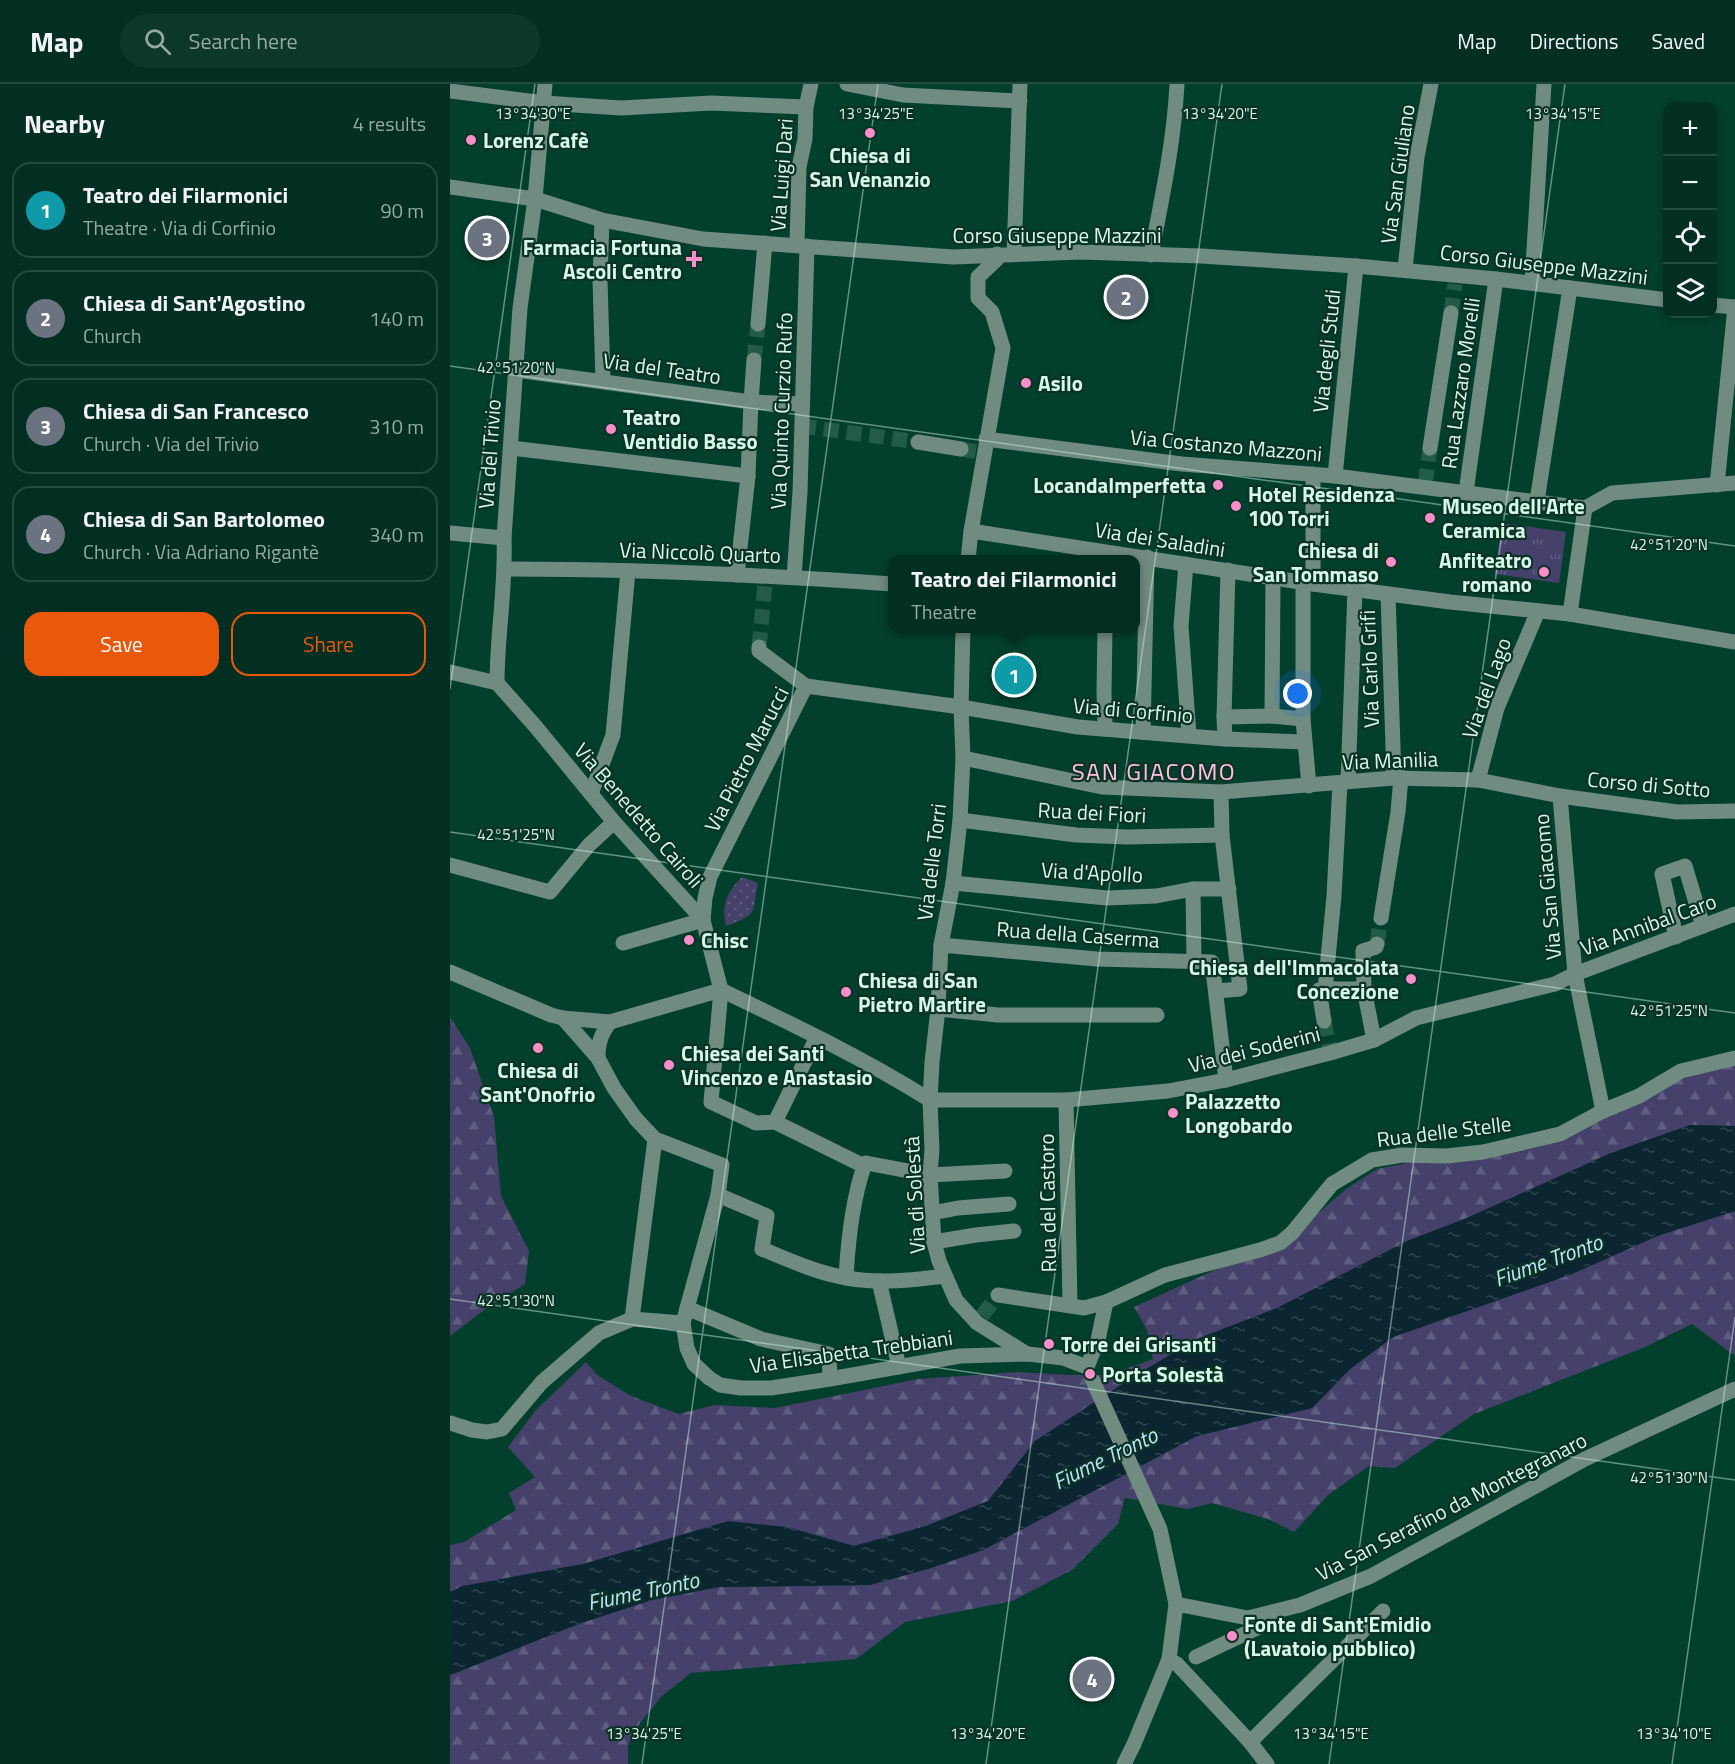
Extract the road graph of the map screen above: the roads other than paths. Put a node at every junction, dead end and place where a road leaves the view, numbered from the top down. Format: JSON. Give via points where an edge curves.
{"nodes":[{"id":1,"x":545,"y":84,"type":"edge"},
{"id":2,"x":811,"y":84,"type":"edge"},
{"id":3,"x":847,"y":84,"type":"edge"},
{"id":4,"x":1020,"y":84,"type":"edge"},
{"id":5,"x":1176,"y":84,"type":"edge"},
{"id":6,"x":1431,"y":84,"type":"edge"},
{"id":7,"x":1544,"y":84,"type":"edge"},
{"id":8,"x":903,"y":90,"type":"edge"},
{"id":9,"x":453,"y":91,"type":"edge"},
{"id":10,"x":1020,"y":101,"type":"junction"},
{"id":11,"x":544,"y":103,"type":"junction"},
{"id":12,"x":806,"y":107,"type":"junction"},
{"id":13,"x":450,"y":187,"type":"edge"},
{"id":14,"x":535,"y":199,"type":"junction"},
{"id":15,"x":602,"y":220,"type":"junction"},
{"id":16,"x":765,"y":243,"type":"junction"},
{"id":17,"x":802,"y":246,"type":"junction"},
{"id":18,"x":997,"y":254,"type":"junction"},
{"id":19,"x":1014,"y":254,"type":"junction"},
{"id":20,"x":1151,"y":255,"type":"junction"},
{"id":21,"x":1356,"y":266,"type":"junction"},
{"id":22,"x":1405,"y":269,"type":"junction"},
{"id":23,"x":1496,"y":279,"type":"junction"},
{"id":24,"x":1532,"y":283,"type":"junction"},
{"id":25,"x":1570,"y":288,"type":"junction"},
{"id":26,"x":1663,"y":299,"type":"edge"},
{"id":27,"x":1717,"y":305,"type":"edge"},
{"id":28,"x":1735,"y":307,"type":"edge"},
{"id":29,"x":1451,"y":313,"type":"tunnel mouth"},
{"id":30,"x":758,"y":324,"type":"tunnel mouth"},
{"id":31,"x":754,"y":360,"type":"tunnel mouth"},
{"id":32,"x":516,"y":370,"type":"junction"},
{"id":33,"x":603,"y":381,"type":"junction"},
{"id":34,"x":750,"y":402,"type":"junction"},
{"id":35,"x":802,"y":404,"type":"junction"},
{"id":36,"x":918,"y":442,"type":"tunnel mouth"},
{"id":37,"x":983,"y":447,"type":"junction"},
{"id":38,"x":511,"y":448,"type":"junction"},
{"id":39,"x":1430,"y":448,"type":"tunnel mouth"},
{"id":40,"x":961,"y":449,"type":"tunnel mouth"},
{"id":41,"x":1313,"y":474,"type":"junction"},
{"id":42,"x":748,"y":476,"type":"junction"},
{"id":43,"x":1335,"y":476,"type":"junction"},
{"id":44,"x":1735,"y":483,"type":"edge"},
{"id":45,"x":1717,"y":485,"type":"junction"},
{"id":46,"x":1465,"y":492,"type":"junction"},
{"id":47,"x":1537,"y":501,"type":"junction"},
{"id":48,"x":1585,"y":508,"type":"junction"},
{"id":49,"x":971,"y":531,"type":"junction"},
{"id":50,"x":450,"y":533,"type":"edge"},
{"id":51,"x":504,"y":538,"type":"junction"},
{"id":52,"x":969,"y":555,"type":"edge"},
{"id":53,"x":1104,"y":555,"type":"edge"},
{"id":54,"x":1140,"y":557,"type":"edge"},
{"id":55,"x":1147,"y":557,"type":"junction"},
{"id":56,"x":1186,"y":564,"type":"junction"},
{"id":57,"x":506,"y":569,"type":"junction"},
{"id":58,"x":1228,"y":570,"type":"junction"},
{"id":59,"x":628,"y":571,"type":"junction"},
{"id":60,"x":736,"y":575,"type":"junction"},
{"id":61,"x":794,"y":577,"type":"junction"},
{"id":62,"x":1273,"y":578,"type":"junction"},
{"id":63,"x":1308,"y":583,"type":"junction"},
{"id":64,"x":888,"y":584,"type":"edge"},
{"id":65,"x":1355,"y":589,"type":"junction"},
{"id":66,"x":1388,"y":594,"type":"junction"},
{"id":67,"x":1538,"y":611,"type":"junction"},
{"id":68,"x":1570,"y":614,"type":"junction"},
{"id":69,"x":963,"y":633,"type":"edge"},
{"id":70,"x":1105,"y":633,"type":"edge"},
{"id":71,"x":1735,"y":642,"type":"edge"},
{"id":72,"x":759,"y":649,"type":"dead end"},
{"id":73,"x":450,"y":672,"type":"edge"},
{"id":74,"x":497,"y":683,"type":"junction"},
{"id":75,"x":806,"y":686,"type":"junction"},
{"id":76,"x":961,"y":706,"type":"junction"},
{"id":77,"x":1272,"y":716,"type":"junction"},
{"id":78,"x":1224,"y":717,"type":"junction"},
{"id":79,"x":1303,"y":719,"type":"junction"},
{"id":80,"x":1105,"y":729,"type":"junction"},
{"id":81,"x":1143,"y":732,"type":"junction"},
{"id":82,"x":1189,"y":735,"type":"junction"},
{"id":83,"x":1225,"y":739,"type":"junction"},
{"id":84,"x":1304,"y":742,"type":"junction"},
{"id":85,"x":963,"y":758,"type":"junction"},
{"id":86,"x":1397,"y":778,"type":"junction"},
{"id":87,"x":1478,"y":780,"type":"junction"},
{"id":88,"x":1344,"y":782,"type":"junction"},
{"id":89,"x":1309,"y":786,"type":"junction"},
{"id":90,"x":1221,"y":792,"type":"junction"},
{"id":91,"x":591,"y":794,"type":"junction"},
{"id":92,"x":1560,"y":796,"type":"junction"},
{"id":93,"x":1735,"y":811,"type":"edge"},
{"id":94,"x":960,"y":820,"type":"junction"},
{"id":95,"x":614,"y":822,"type":"junction"},
{"id":96,"x":1222,"y":835,"type":"junction"},
{"id":97,"x":450,"y":865,"type":"edge"},
{"id":98,"x":953,"y":883,"type":"junction"},
{"id":99,"x":1193,"y":889,"type":"junction"},
{"id":100,"x":1229,"y":889,"type":"junction"},
{"id":101,"x":1735,"y":914,"type":"edge"},
{"id":102,"x":1381,"y":918,"type":"tunnel mouth"},
{"id":103,"x":703,"y":920,"type":"junction"},
{"id":104,"x":1703,"y":926,"type":"junction"},
{"id":105,"x":1676,"y":937,"type":"junction"},
{"id":106,"x":623,"y":943,"type":"dead end"},
{"id":107,"x":941,"y":945,"type":"junction"},
{"id":108,"x":1372,"y":947,"type":"tunnel mouth"},
{"id":109,"x":1194,"y":961,"type":"junction"},
{"id":110,"x":450,"y":972,"type":"edge"},
{"id":111,"x":1575,"y":974,"type":"junction"},
{"id":112,"x":1325,"y":989,"type":"junction"},
{"id":113,"x":1364,"y":989,"type":"junction"},
{"id":114,"x":721,"y":990,"type":"junction"},
{"id":115,"x":1216,"y":991,"type":"junction"},
{"id":116,"x":938,"y":1010,"type":"junction"},
{"id":117,"x":1157,"y":1015,"type":"dead end"},
{"id":118,"x":563,"y":1018,"type":"junction"},
{"id":119,"x":1324,"y":1021,"type":"tunnel mouth"},
{"id":120,"x":610,"y":1022,"type":"junction"},
{"id":121,"x":818,"y":1036,"type":"junction"},
{"id":122,"x":1374,"y":1040,"type":"junction"},
{"id":123,"x":598,"y":1058,"type":"junction"},
{"id":124,"x":1735,"y":1058,"type":"edge"},
{"id":125,"x":1226,"y":1080,"type":"junction"},
{"id":126,"x":930,"y":1100,"type":"junction"},
{"id":127,"x":1066,"y":1100,"type":"junction"},
{"id":128,"x":1603,"y":1111,"type":"junction"},
{"id":129,"x":775,"y":1122,"type":"junction"},
{"id":130,"x":655,"y":1139,"type":"junction"},
{"id":131,"x":864,"y":1166,"type":"junction"},
{"id":132,"x":1005,"y":1171,"type":"dead end"},
{"id":133,"x":930,"y":1175,"type":"junction"},
{"id":134,"x":718,"y":1195,"type":"junction"},
{"id":135,"x":1009,"y":1204,"type":"dead end"},
{"id":136,"x":932,"y":1213,"type":"junction"},
{"id":137,"x":1014,"y":1231,"type":"dead end"},
{"id":138,"x":934,"y":1242,"type":"junction"},
{"id":139,"x":945,"y":1276,"type":"junction"},
{"id":140,"x":846,"y":1278,"type":"junction"},
{"id":141,"x":879,"y":1281,"type":"junction"},
{"id":142,"x":998,"y":1295,"type":"dead end"},
{"id":143,"x":1106,"y":1302,"type":"junction"},
{"id":144,"x":1070,"y":1305,"type":"junction"},
{"id":145,"x":687,"y":1308,"type":"junction"},
{"id":146,"x":632,"y":1319,"type":"junction"},
{"id":147,"x":684,"y":1323,"type":"junction"},
{"id":148,"x":1028,"y":1354,"type":"junction"},
{"id":149,"x":899,"y":1366,"type":"junction"},
{"id":150,"x":1090,"y":1374,"type":"junction"},
{"id":151,"x":830,"y":1379,"type":"junction"},
{"id":152,"x":1735,"y":1389,"type":"edge"},
{"id":153,"x":450,"y":1423,"type":"edge"},
{"id":154,"x":1176,"y":1604,"type":"junction"},
{"id":155,"x":1383,"y":1611,"type":"dead end"},
{"id":156,"x":1268,"y":1614,"type":"junction"},
{"id":157,"x":1196,"y":1657,"type":"dead end"},
{"id":158,"x":1168,"y":1659,"type":"junction"},
{"id":159,"x":1250,"y":1742,"type":"junction"},
{"id":160,"x":1124,"y":1764,"type":"edge"},
{"id":161,"x":1267,"y":1764,"type":"edge"}],
"edges":[{"from":1,"to":11,"type":"street","name":"Via del Trivio"},
{"from":2,"to":12,"type":"street","name":"Via Luigi Dari"},
{"from":3,"to":8,"type":"street"},
{"from":4,"to":10,"type":"street"},
{"from":5,"to":20,"type":"street","via":[[1172,137]]},
{"from":6,"to":22,"type":"street","name":"Via San Giuliano","via":[[1417,157]]},
{"from":7,"to":24,"type":"street"},
{"from":8,"to":10,"type":"street"},
{"from":9,"to":11,"type":"street"},
{"from":10,"to":19,"type":"street"},
{"from":11,"to":12,"type":"street","via":[[621,108],[711,103]]},
{"from":11,"to":14,"type":"street","name":"Via del Trivio"},
{"from":12,"to":17,"type":"street","name":"Via Luigi Dari","via":[[799,167]]},
{"from":13,"to":14,"type":"street","name":"Corso Giuseppe Mazzini"},
{"from":14,"to":15,"type":"street","name":"Corso Giuseppe Mazzini"},
{"from":14,"to":32,"type":"street","name":"Via del Trivio"},
{"from":15,"to":16,"type":"street","name":"Corso Giuseppe Mazzini","via":[[703,239]]},
{"from":15,"to":33,"type":"street"},
{"from":16,"to":17,"type":"street","name":"Corso Giuseppe Mazzini"},
{"from":16,"to":30,"type":"street"},
{"from":17,"to":18,"type":"street","name":"Corso Giuseppe Mazzini","via":[[952,256]]},
{"from":17,"to":35,"type":"street","name":"Via Quinto Curzio Rufo"},
{"from":18,"to":19,"type":"street","name":"Corso Giuseppe Mazzini"},
{"from":18,"to":37,"type":"street","via":[[997,259],[978,277],[978,298],[992,312],[1002,348]]},
{"from":19,"to":20,"type":"street","name":"Corso Giuseppe Mazzini"},
{"from":20,"to":21,"type":"street","name":"Corso Giuseppe Mazzini"},
{"from":21,"to":22,"type":"street","name":"Corso Giuseppe Mazzini"},
{"from":21,"to":43,"type":"street","name":"Via degli Studi"},
{"from":22,"to":23,"type":"street","name":"Corso Giuseppe Mazzini","via":[[1456,280]]},
{"from":23,"to":24,"type":"street","name":"Corso Giuseppe Mazzini"},
{"from":23,"to":46,"type":"street","name":"Rua Lazzaro Morelli"},
{"from":24,"to":25,"type":"street","name":"Corso Giuseppe Mazzini"},
{"from":25,"to":26,"type":"street","name":"Corso Giuseppe Mazzini"},
{"from":25,"to":47,"type":"street"},
{"from":27,"to":28,"type":"street"},
{"from":28,"to":45,"type":"street"},
{"from":29,"to":39,"type":"street"},
{"from":31,"to":34,"type":"street"},
{"from":32,"to":33,"type":"street","name":"Via del Teatro"},
{"from":32,"to":38,"type":"street","name":"Via del Trivio"},
{"from":33,"to":34,"type":"street","name":"Via del Teatro"},
{"from":34,"to":35,"type":"street","name":"Via del Teatro"},
{"from":34,"to":42,"type":"street"},
{"from":35,"to":61,"type":"street","name":"Via Quinto Curzio Rufo"},
{"from":36,"to":40,"type":"street"},
{"from":37,"to":41,"type":"street","name":"Via Costanzo Mazzoni"},
{"from":37,"to":49,"type":"street"},
{"from":38,"to":42,"type":"street"},
{"from":38,"to":51,"type":"street","name":"Via del Trivio"},
{"from":41,"to":43,"type":"street","name":"Via Costanzo Mazzoni"},
{"from":41,"to":63,"type":"street"},
{"from":42,"to":60,"type":"street"},
{"from":43,"to":46,"type":"street","name":"Via Costanzo Mazzoni"},
{"from":44,"to":45,"type":"street"},
{"from":45,"to":48,"type":"street","via":[[1612,493]]},
{"from":46,"to":47,"type":"street","name":"Via Costanzo Mazzoni"},
{"from":47,"to":48,"type":"street","name":"Via Costanzo Mazzoni"},
{"from":48,"to":68,"type":"street"},
{"from":49,"to":52,"type":"street"},
{"from":49,"to":53,"type":"street","name":"Via dei Saladini"},
{"from":50,"to":51,"type":"street"},
{"from":51,"to":57,"type":"street","name":"Via del Trivio"},
{"from":54,"to":55,"type":"street","name":"Via dei Saladini"},
{"from":55,"to":56,"type":"street","name":"Via dei Saladini"},
{"from":55,"to":81,"type":"street"},
{"from":56,"to":58,"type":"street","name":"Via dei Saladini"},
{"from":56,"to":82,"type":"street","via":[[1181,626]]},
{"from":57,"to":59,"type":"street","name":"Via Niccolò Quarto"},
{"from":57,"to":74,"type":"street","name":"Via del Trivio"},
{"from":58,"to":62,"type":"street","name":"Via dei Saladini"},
{"from":58,"to":78,"type":"street"},
{"from":59,"to":60,"type":"street","name":"Via Niccolò Quarto"},
{"from":59,"to":91,"type":"street","via":[[613,735]]},
{"from":60,"to":61,"type":"street","name":"Via Niccolò Quarto","via":[[765,580]]},
{"from":61,"to":64,"type":"street","name":"Via Niccolò Quarto"},
{"from":62,"to":63,"type":"street","name":"Via dei Saladini"},
{"from":62,"to":77,"type":"street"},
{"from":63,"to":65,"type":"street","name":"Via dei Saladini"},
{"from":63,"to":79,"type":"street"},
{"from":65,"to":66,"type":"street","name":"Via dei Saladini"},
{"from":65,"to":88,"type":"street"},
{"from":66,"to":67,"type":"street","name":"Via dei Saladini"},
{"from":66,"to":86,"type":"street","name":"Via Carlo Grifi"},
{"from":67,"to":68,"type":"street","name":"Via dei Saladini"},
{"from":67,"to":87,"type":"street","name":"Via del Lago","via":[[1497,708]]},
{"from":68,"to":71,"type":"street","name":"Via dei Saladini"},
{"from":69,"to":76,"type":"street","name":"Via delle Torri"},
{"from":70,"to":80,"type":"street"},
{"from":72,"to":75,"type":"street"},
{"from":73,"to":74,"type":"street"},
{"from":74,"to":91,"type":"street","name":"Via Benedetto Cairoli"},
{"from":75,"to":76,"type":"street","name":"Via di Corfinio"},
{"from":75,"to":103,"type":"street","name":"Via Pietro Marucci","via":[[710,877]]},
{"from":76,"to":80,"type":"street","name":"Via di Corfinio"},
{"from":76,"to":85,"type":"street","name":"Via delle Torri"},
{"from":77,"to":78,"type":"street"},
{"from":77,"to":79,"type":"street"},
{"from":78,"to":83,"type":"street"},
{"from":79,"to":84,"type":"street"},
{"from":80,"to":81,"type":"street","name":"Via di Corfinio"},
{"from":81,"to":82,"type":"street","name":"Via di Corfinio"},
{"from":82,"to":83,"type":"street","name":"Via di Corfinio"},
{"from":83,"to":84,"type":"street","name":"Via di Corfinio"},
{"from":84,"to":89,"type":"street"},
{"from":85,"to":90,"type":"street","name":"Via Manilia","via":[[1102,787]]},
{"from":85,"to":94,"type":"street","name":"Via delle Torri"},
{"from":86,"to":87,"type":"street","name":"Via Manilia"},
{"from":86,"to":88,"type":"street","name":"Via Manilia"},
{"from":86,"to":102,"type":"street","name":"Via Carlo Grifi","via":[[1398,812]]},
{"from":87,"to":92,"type":"street","name":"Via Manilia"},
{"from":88,"to":89,"type":"street","name":"Via Manilia"},
{"from":88,"to":112,"type":"street"},
{"from":89,"to":90,"type":"street","name":"Via Manilia"},
{"from":90,"to":96,"type":"street"},
{"from":91,"to":95,"type":"street","name":"Via Benedetto Cairoli"},
{"from":92,"to":93,"type":"street","name":"Corso di Sotto","via":[[1677,812]]},
{"from":92,"to":111,"type":"street","name":"Via San Giacomo"},
{"from":94,"to":96,"type":"street","name":"Rua dei Fiori","via":[[1086,835]]},
{"from":94,"to":98,"type":"street","name":"Via delle Torri"},
{"from":95,"to":97,"type":"street","via":[[550,892]]},
{"from":95,"to":103,"type":"street","name":"Via Benedetto Cairoli"},
{"from":96,"to":100,"type":"street"},
{"from":98,"to":99,"type":"street","name":"Via d'Apollo","via":[[1107,898],[1156,896]]},
{"from":98,"to":107,"type":"street","name":"Via delle Torri"},
{"from":99,"to":100,"type":"street","name":"Via d'Apollo"},
{"from":99,"to":109,"type":"street"},
{"from":100,"to":115,"type":"street","via":[[1240,989]]},
{"from":101,"to":104,"type":"street","name":"Via Annibal Caro"},
{"from":103,"to":106,"type":"street"},
{"from":103,"to":114,"type":"street","name":"Via Benedetto Cairoli"},
{"from":104,"to":105,"type":"street","name":"Via Annibal Caro"},
{"from":104,"to":105,"type":"street","via":[[1685,866],[1662,874]]},
{"from":105,"to":111,"type":"street","name":"Via Annibal Caro"},
{"from":107,"to":109,"type":"street","name":"Rua della Caserma","via":[[1097,959]]},
{"from":107,"to":116,"type":"street","name":"Via delle Torri"},
{"from":108,"to":113,"type":"street"},
{"from":109,"to":115,"type":"street","name":"Rua della Caserma","via":[[1212,962]]},
{"from":110,"to":118,"type":"street"},
{"from":111,"to":122,"type":"street","name":"Via dei Soderini","via":[[1555,984],[1416,1018]]},
{"from":111,"to":128,"type":"street","name":"Via San Giacomo"},
{"from":112,"to":113,"type":"street"},
{"from":112,"to":119,"type":"street","via":[[1319,990]]},
{"from":113,"to":122,"type":"street"},
{"from":114,"to":120,"type":"street"},
{"from":114,"to":121,"type":"street"},
{"from":114,"to":129,"type":"street","name":"Via Benedetto Cairoli","via":[[711,1102],[756,1123]]},
{"from":115,"to":125,"type":"street"},
{"from":116,"to":117,"type":"street","via":[[998,1015]]},
{"from":116,"to":126,"type":"street","name":"Via delle Torri"},
{"from":118,"to":120,"type":"street"},
{"from":118,"to":123,"type":"street"},
{"from":120,"to":123,"type":"street","via":[[600,1038]]},
{"from":121,"to":126,"type":"street"},
{"from":121,"to":129,"type":"street"},
{"from":122,"to":125,"type":"street","name":"Via dei Soderini"},
{"from":123,"to":130,"type":"street","via":[[636,1119]]},
{"from":124,"to":128,"type":"street","name":"Rua delle Stelle","via":[[1681,1071],[1639,1096]]},
{"from":125,"to":127,"type":"street","name":"Via dei Soderini","via":[[1168,1091]]},
{"from":126,"to":127,"type":"street","name":"Via dei Soderini"},
{"from":126,"to":133,"type":"street","name":"Via di Solestà"},
{"from":127,"to":144,"type":"street","name":"Rua del Castoro"},
{"from":128,"to":143,"type":"street","name":"Rua delle Stelle","via":[[1560,1134],[1483,1152],[1372,1160],[1332,1184],[1280,1243],[1165,1275]]},
{"from":129,"to":131,"type":"street"},
{"from":130,"to":134,"type":"street","name":"Via Elisabetta Trebbiani","via":[[722,1165]]},
{"from":130,"to":146,"type":"street"},
{"from":131,"to":133,"type":"street","via":[[866,1162]]},
{"from":131,"to":140,"type":"street","via":[[850,1228]]},
{"from":132,"to":133,"type":"street"},
{"from":133,"to":136,"type":"street","name":"Via di Solestà"},
{"from":134,"to":140,"type":"street","via":[[766,1216],[762,1249]]},
{"from":134,"to":145,"type":"street","name":"Via Elisabetta Trebbiani"},
{"from":135,"to":136,"type":"street"},
{"from":136,"to":138,"type":"street","name":"Via di Solestà"},
{"from":137,"to":138,"type":"street"},
{"from":138,"to":139,"type":"street","name":"Via di Solestà"},
{"from":139,"to":141,"type":"street"},
{"from":139,"to":148,"type":"street","name":"Via di Solestà","via":[[956,1300]]},
{"from":140,"to":141,"type":"street"},
{"from":141,"to":149,"type":"street"},
{"from":142,"to":144,"type":"street","name":"Rua delle Stelle"},
{"from":143,"to":144,"type":"street","name":"Rua delle Stelle","via":[[1084,1308]]},
{"from":143,"to":150,"type":"street"},
{"from":145,"to":147,"type":"street","name":"Via Elisabetta Trebbiani"},
{"from":145,"to":151,"type":"street","via":[[761,1339],[829,1354]]},
{"from":146,"to":147,"type":"street"},
{"from":146,"to":153,"type":"street","via":[[599,1333],[542,1382],[502,1429],[487,1432]]},
{"from":147,"to":151,"type":"street","name":"Via Elisabetta Trebbiani","via":[[687,1348],[694,1364],[720,1385],[771,1388]]},
{"from":148,"to":149,"type":"street","name":"Via Elisabetta Trebbiani","via":[[960,1356]]},
{"from":148,"to":150,"type":"street","name":"Via Elisabetta Trebbiani","via":[[1063,1358]]},
{"from":149,"to":151,"type":"street","name":"Via Elisabetta Trebbiani"},
{"from":150,"to":154,"type":"street","via":[[1160,1529]]},
{"from":152,"to":156,"type":"street","name":"Via San Serafino da Montegranaro","via":[[1585,1459],[1371,1576]]},
{"from":154,"to":156,"type":"street","name":"Via San Serafino da Montegranaro","via":[[1248,1618]]},
{"from":154,"to":158,"type":"street"},
{"from":155,"to":159,"type":"street"},
{"from":156,"to":157,"type":"street","via":[[1257,1628]]},
{"from":158,"to":159,"type":"street"},
{"from":158,"to":160,"type":"street"},
{"from":159,"to":161,"type":"street"}]}
